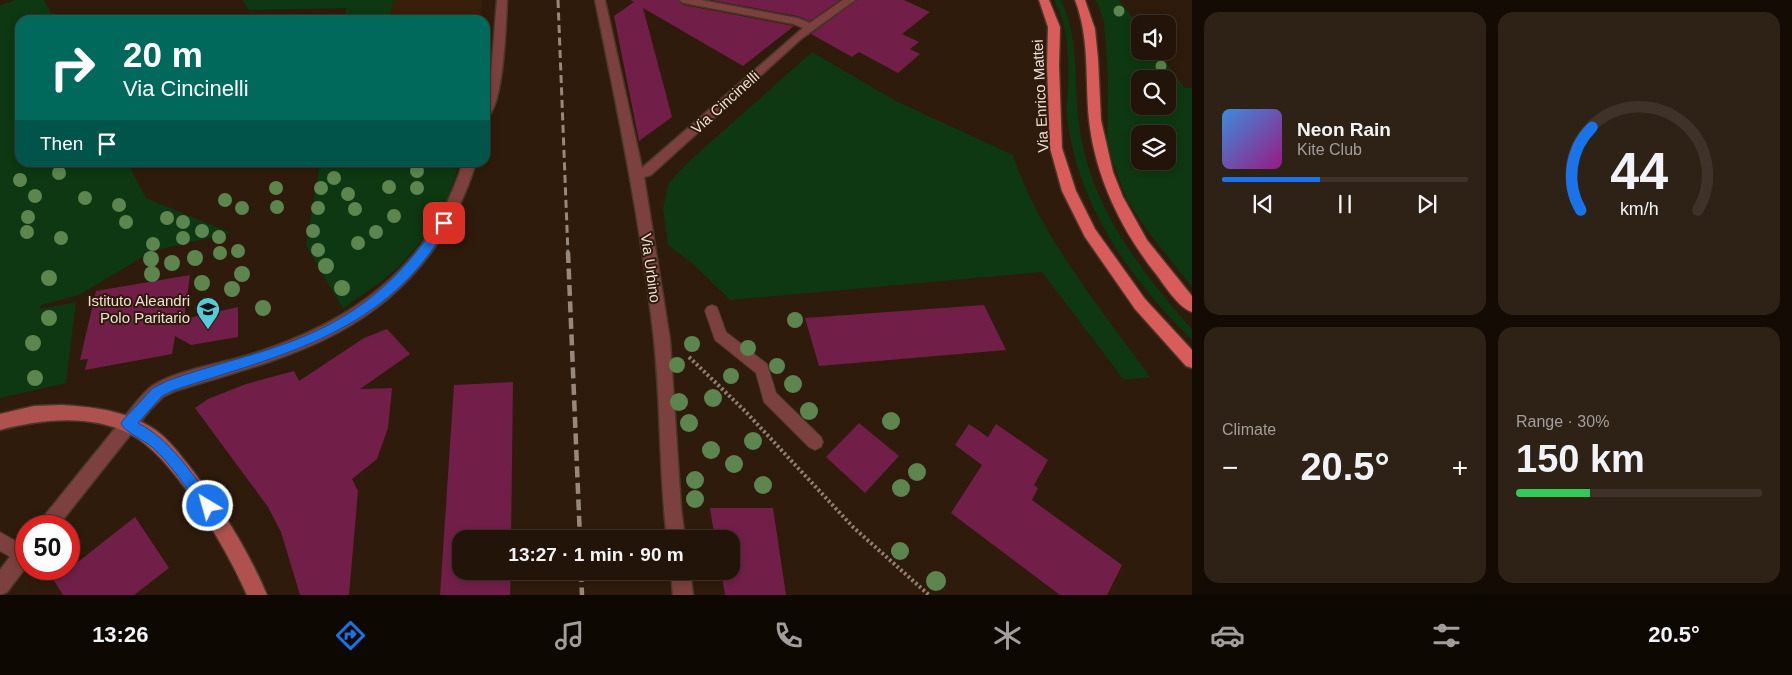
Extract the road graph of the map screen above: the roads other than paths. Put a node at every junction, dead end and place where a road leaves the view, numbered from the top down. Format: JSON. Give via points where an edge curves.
{"nodes":[{"id":1,"x":502,"y":0,"type":"edge"},
{"id":2,"x":600,"y":0,"type":"edge"},
{"id":3,"x":684,"y":0,"type":"edge"},
{"id":4,"x":850,"y":0,"type":"edge"},
{"id":5,"x":1044,"y":0,"type":"edge"},
{"id":6,"x":1080,"y":0,"type":"edge"},
{"id":7,"x":810,"y":27,"type":"junction"},
{"id":8,"x":490,"y":97,"type":"edge"},
{"id":9,"x":469,"y":167,"type":"edge"},
{"id":10,"x":637,"y":173,"type":"junction"},
{"id":11,"x":1192,"y":306,"type":"edge"},
{"id":12,"x":712,"y":311,"type":"dead end"},
{"id":13,"x":1192,"y":361,"type":"edge"},
{"id":14,"x":0,"y":422,"type":"edge"},
{"id":15,"x":128,"y":424,"type":"junction"},
{"id":16,"x":815,"y":442,"type":"dead end"},
{"id":17,"x":56,"y":515,"type":"edge"},
{"id":18,"x":675,"y":530,"type":"edge"},
{"id":19,"x":0,"y":541,"type":"edge"},
{"id":20,"x":15,"y":548,"type":"edge"},
{"id":21,"x":15,"y":566,"type":"edge"},
{"id":22,"x":681,"y":580,"type":"edge"},
{"id":23,"x":0,"y":585,"type":"edge"},
{"id":24,"x":257,"y":595,"type":"edge"},
{"id":25,"x":683,"y":595,"type":"edge"}],
"edges":[{"from":1,"to":8,"type":"street","via":[[497,73]]},
{"from":2,"to":10,"type":"street","name":"Via Urbino"},
{"from":3,"to":7,"type":"street","via":[[797,21]]},
{"from":4,"to":7,"type":"street","name":"Via Cincinelli"},
{"from":5,"to":13,"type":"main road","name":"Via Enrico Mattei","via":[[1054,28],[1056,148],[1069,191],[1090,233],[1140,304]]},
{"from":6,"to":11,"type":"main road","via":[[1089,25],[1100,156],[1134,232]]},
{"from":7,"to":10,"type":"street","name":"Via Cincinelli","via":[[646,172]]},
{"from":9,"to":15,"type":"street","via":[[464,184],[444,223],[421,256],[363,311],[292,347],[171,385],[157,392]]},
{"from":10,"to":18,"type":"street","name":"Via Urbino","via":[[662,340]]},
{"from":12,"to":16,"type":"lane","via":[[720,336],[762,369],[769,397]]},
{"from":14,"to":15,"type":"main road","via":[[34,414],[67,414],[103,417]]},
{"from":15,"to":17,"type":"street"},
{"from":15,"to":24,"type":"main road","via":[[148,435],[167,452],[208,506],[248,572]]},
{"from":19,"to":20,"type":"lane"},
{"from":21,"to":23,"type":"street"},
{"from":22,"to":25,"type":"street"}]}
